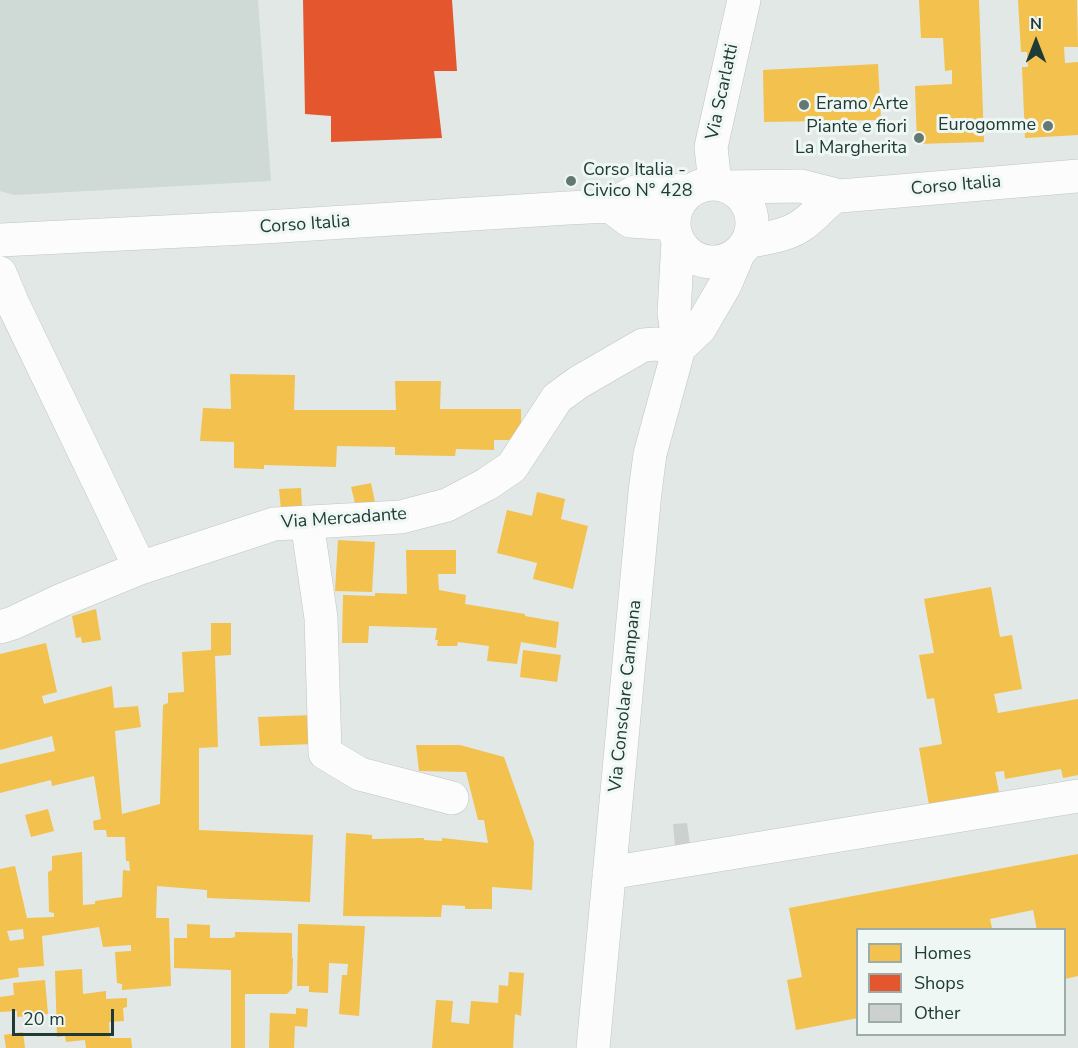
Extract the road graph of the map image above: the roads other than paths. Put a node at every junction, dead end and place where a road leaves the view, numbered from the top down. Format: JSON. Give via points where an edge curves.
{"nodes":[{"id":1,"x":744,"y":0,"type":"edge"},
{"id":2,"x":1078,"y":176,"type":"edge"},
{"id":3,"x":711,"y":187,"type":"junction"},
{"id":4,"x":835,"y":196,"type":"junction"},
{"id":5,"x":610,"y":206,"type":"junction"},
{"id":6,"x":676,"y":232,"type":"junction"},
{"id":7,"x":0,"y":240,"type":"edge"},
{"id":8,"x":743,"y":247,"type":"junction"},
{"id":9,"x":0,"y":273,"type":"edge"},
{"id":10,"x":679,"y":348,"type":"junction"},
{"id":11,"x":307,"y":522,"type":"junction"},
{"id":12,"x":140,"y":568,"type":"junction"},
{"id":13,"x":0,"y":627,"type":"edge"},
{"id":14,"x":1078,"y":796,"type":"edge"},
{"id":15,"x":452,"y":798,"type":"dead end"},
{"id":16,"x":609,"y":873,"type":"junction"},
{"id":17,"x":592,"y":1048,"type":"edge"}],
"edges":[{"from":1,"to":3,"type":"street","name":"Via Scarlatti","via":[[711,147]]},
{"from":2,"to":4,"type":"street","name":"Corso Italia"},
{"from":3,"to":4,"type":"street","name":"Corso Italia","via":[[801,186]]},
{"from":3,"to":5,"type":"street","name":"Corso Italia","via":[[635,192]]},
{"from":3,"to":6,"type":"street","via":[[682,200],[676,212]]},
{"from":3,"to":8,"type":"street","via":[[739,194],[750,210],[752,230]]},
{"from":4,"to":8,"type":"street","via":[[802,226]]},
{"from":5,"to":6,"type":"street","via":[[630,220]]},
{"from":5,"to":7,"type":"street","name":"Corso Italia"},
{"from":6,"to":8,"type":"street","via":[[685,250],[705,261],[729,258]]},
{"from":6,"to":10,"type":"street","name":"Via Consolare Campana","via":[[674,313]]},
{"from":8,"to":10,"type":"street","via":[[700,328]]},
{"from":9,"to":12,"type":"street"},
{"from":10,"to":11,"type":"street","name":"Via Mercadante","via":[[643,345],[579,382],[557,398],[512,467],[447,505],[400,517]]},
{"from":10,"to":16,"type":"street","name":"Via Consolare Campana","via":[[650,454]]},
{"from":11,"to":12,"type":"street","name":"Via Mercadante","via":[[274,524]]},
{"from":11,"to":15,"type":"street","via":[[321,618],[325,753],[360,774]]},
{"from":12,"to":13,"type":"street","name":"Via Mercadante"},
{"from":14,"to":16,"type":"street"},
{"from":16,"to":17,"type":"street","name":"Via Consolare Campana"}]}
